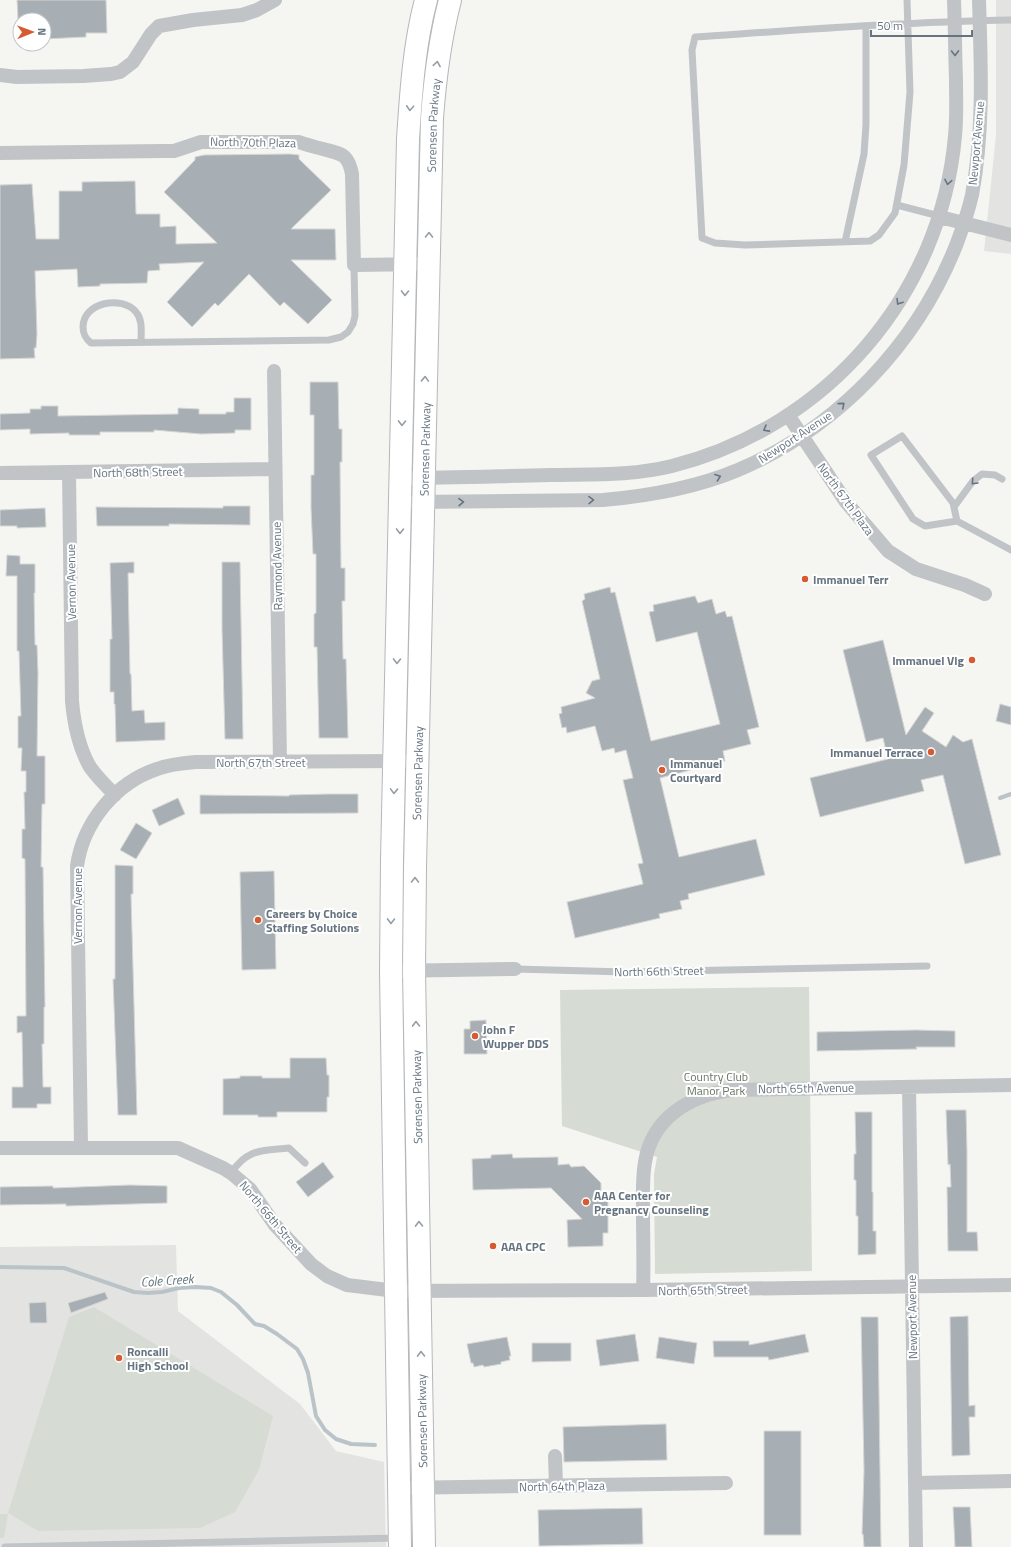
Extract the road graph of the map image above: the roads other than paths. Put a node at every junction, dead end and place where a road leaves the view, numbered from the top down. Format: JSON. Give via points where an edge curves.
{"nodes":[{"id":1,"x":275,"y":0,"type":"edge"},
{"id":2,"x":426,"y":0,"type":"edge"},
{"id":3,"x":450,"y":0,"type":"edge"},
{"id":4,"x":907,"y":0,"type":"edge"},
{"id":5,"x":954,"y":0,"type":"edge"},
{"id":6,"x":979,"y":0,"type":"edge"},
{"id":7,"x":1011,"y":20,"type":"edge"},
{"id":8,"x":979,"y":21,"type":"junction"},
{"id":9,"x":954,"y":22,"type":"junction"},
{"id":10,"x":907,"y":24,"type":"junction"},
{"id":11,"x":866,"y":27,"type":"junction"},
{"id":12,"x":0,"y":74,"type":"edge"},
{"id":13,"x":0,"y":153,"type":"edge"},
{"id":14,"x":897,"y":205,"type":"junction"},
{"id":15,"x":940,"y":217,"type":"junction"},
{"id":16,"x":964,"y":222,"type":"junction"},
{"id":17,"x":1011,"y":235,"type":"edge"},
{"id":18,"x":845,"y":242,"type":"junction"},
{"id":19,"x":405,"y":264,"type":"junction"},
{"id":20,"x":428,"y":264,"type":"junction"},
{"id":21,"x":354,"y":265,"type":"junction"},
{"id":22,"x":141,"y":342,"type":"junction"},
{"id":23,"x":274,"y":371,"type":"dead end"},
{"id":24,"x":788,"y":415,"type":"junction"},
{"id":25,"x":802,"y":435,"type":"junction"},
{"id":26,"x":275,"y":470,"type":"junction"},
{"id":27,"x":69,"y":473,"type":"junction"},
{"id":28,"x":0,"y":474,"type":"edge"},
{"id":29,"x":401,"y":478,"type":"junction"},
{"id":30,"x":422,"y":478,"type":"junction"},
{"id":31,"x":1002,"y":479,"type":"dead end"},
{"id":32,"x":400,"y":502,"type":"junction"},
{"id":33,"x":422,"y":502,"type":"junction"},
{"id":34,"x":954,"y":507,"type":"junction"},
{"id":35,"x":957,"y":521,"type":"junction"},
{"id":36,"x":1011,"y":550,"type":"edge"},
{"id":37,"x":985,"y":594,"type":"dead end"},
{"id":38,"x":395,"y":761,"type":"junction"},
{"id":39,"x":417,"y":761,"type":"junction"},
{"id":40,"x":280,"y":762,"type":"junction"},
{"id":41,"x":115,"y":795,"type":"junction"},
{"id":42,"x":927,"y":966,"type":"dead end"},
{"id":43,"x":515,"y":969,"type":"joint"},
{"id":44,"x":414,"y":970,"type":"junction"},
{"id":45,"x":391,"y":971,"type":"junction"},
{"id":46,"x":1011,"y":1085,"type":"edge"},
{"id":47,"x":909,"y":1087,"type":"junction"},
{"id":48,"x":81,"y":1147,"type":"junction"},
{"id":49,"x":0,"y":1148,"type":"edge"},
{"id":50,"x":305,"y":1163,"type":"dead end"},
{"id":51,"x":231,"y":1173,"type":"junction"},
{"id":52,"x":1011,"y":1285,"type":"edge"},
{"id":53,"x":912,"y":1287,"type":"junction"},
{"id":54,"x":643,"y":1290,"type":"junction"},
{"id":55,"x":396,"y":1291,"type":"junction"},
{"id":56,"x":420,"y":1291,"type":"junction"},
{"id":57,"x":555,"y":1456,"type":"dead end"},
{"id":58,"x":1011,"y":1482,"type":"edge"},
{"id":59,"x":726,"y":1483,"type":"dead end"},
{"id":60,"x":915,"y":1483,"type":"junction"},
{"id":61,"x":556,"y":1486,"type":"junction"},
{"id":62,"x":423,"y":1487,"type":"junction"},
{"id":63,"x":398,"y":1488,"type":"junction"},
{"id":64,"x":400,"y":1542,"type":"edge"},
{"id":65,"x":5,"y":1547,"type":"edge"},
{"id":66,"x":424,"y":1547,"type":"edge"},
{"id":67,"x":916,"y":1547,"type":"edge"}],
"edges":[{"from":1,"to":12,"type":"street","via":[[242,15],[159,26],[150,34],[133,62],[120,72],[83,76],[17,77]]},
{"from":2,"to":19,"type":"main road","name":"Sorensen Parkway","one_way":true,"via":[[411,89]]},
{"from":20,"to":3,"type":"main road","name":"Sorensen Parkway","one_way":true,"via":[[432,118],[437,65]]},
{"from":4,"to":10,"type":"lane"},
{"from":5,"to":9,"type":"street","name":"Newport Avenue"},
{"from":6,"to":8,"type":"street","name":"Newport Avenue"},
{"from":7,"to":8,"type":"lane"},
{"from":8,"to":9,"type":"lane"},
{"from":8,"to":16,"type":"street","name":"Newport Avenue","via":[[979,147]]},
{"from":9,"to":10,"type":"lane"},
{"from":9,"to":15,"type":"street","name":"Newport Avenue","one_way":true,"via":[[955,136]]},
{"from":10,"to":11,"type":"lane"},
{"from":10,"to":14,"type":"lane","via":[[910,92],[904,165]]},
{"from":11,"to":18,"type":"lane","via":[[864,154]]},
{"from":11,"to":18,"type":"lane","via":[[695,37],[692,50],[702,238],[715,243],[745,245]]},
{"from":13,"to":21,"type":"street","name":"North 70th Plaza","via":[[174,151],[201,142],[289,141],[337,152],[350,164],[352,174]]},
{"from":14,"to":15,"type":"lane"},
{"from":14,"to":18,"type":"lane","via":[[895,213],[879,235],[870,241]]},
{"from":15,"to":16,"type":"street"},
{"from":15,"to":24,"type":"street","name":"Newport Avenue","one_way":true,"via":[[915,276],[875,335],[835,378]]},
{"from":16,"to":17,"type":"street"},
{"from":25,"to":16,"type":"street","name":"Newport Avenue","one_way":true,"via":[[865,384],[910,331],[938,286]]},
{"from":19,"to":20,"type":"street"},
{"from":19,"to":21,"type":"street"},
{"from":19,"to":29,"type":"main road","name":"Sorensen Parkway","one_way":true},
{"from":30,"to":20,"type":"main road","name":"Sorensen Parkway","one_way":true},
{"from":21,"to":22,"type":"lane","via":[[355,316],[348,332],[341,338]]},
{"from":22,"to":22,"type":"lane","via":[[91,342],[85,338],[83,320],[93,308],[104,304],[128,306],[137,312],[141,323]]},
{"from":23,"to":26,"type":"street","name":"Raymond Avenue"},
{"from":24,"to":25,"type":"street","name":"North 67th Plaza"},
{"from":24,"to":30,"type":"street","name":"Newport Avenue","one_way":true,"via":[[746,439],[672,466],[623,474]]},
{"from":33,"to":25,"type":"street","name":"Newport Avenue","one_way":true,"via":[[603,500],[657,493],[707,481],[738,470],[766,457]]},
{"from":25,"to":37,"type":"street","name":"North 67th Plaza","via":[[846,502],[888,551],[916,569]]},
{"from":26,"to":27,"type":"street","name":"North 68th Street"},
{"from":26,"to":40,"type":"street","name":"Raymond Avenue"},
{"from":27,"to":28,"type":"street","name":"North 68th Street"},
{"from":27,"to":41,"type":"street","name":"Vernon Avenue","via":[[74,719],[82,750],[90,767]]},
{"from":29,"to":30,"type":"street","name":"Newport Avenue"},
{"from":29,"to":32,"type":"main road","name":"Sorensen Parkway"},
{"from":30,"to":33,"type":"main road","name":"Sorensen Parkway"},
{"from":31,"to":34,"type":"lane","one_way":true,"via":[[995,475],[982,474],[973,481]]},
{"from":32,"to":33,"type":"street","name":"Newport Avenue"},
{"from":32,"to":38,"type":"main road","name":"Sorensen Parkway","one_way":true},
{"from":33,"to":39,"type":"main road","name":"Sorensen Parkway"},
{"from":34,"to":35,"type":"lane"},
{"from":34,"to":35,"type":"lane","via":[[902,436],[871,455],[913,519],[925,526]]},
{"from":35,"to":36,"type":"lane"},
{"from":38,"to":39,"type":"street","name":"North 67th Street"},
{"from":38,"to":40,"type":"street","name":"North 67th Street"},
{"from":38,"to":45,"type":"main road","name":"Sorensen Parkway","one_way":true},
{"from":44,"to":39,"type":"main road","name":"Sorensen Parkway","one_way":true},
{"from":40,"to":41,"type":"street","name":"North 67th Street","via":[[174,764],[142,775]]},
{"from":41,"to":48,"type":"street","name":"Vernon Avenue","via":[[104,805],[88,829],[78,855]]},
{"from":42,"to":43,"type":"lane","name":"North 66th Street","via":[[625,972]]},
{"from":43,"to":44,"type":"street","name":"North 66th Street"},
{"from":44,"to":45,"type":"street","name":"North 66th Street"},
{"from":56,"to":44,"type":"main road","name":"Sorensen Parkway","one_way":true},
{"from":45,"to":55,"type":"main road","name":"Sorensen Parkway"},
{"from":46,"to":47,"type":"street","name":"North 65th Avenue"},
{"from":47,"to":53,"type":"street","name":"Newport Avenue"},
{"from":47,"to":54,"type":"street","name":"North 65th Avenue","via":[[732,1090],[709,1094],[689,1101],[677,1109],[656,1133],[645,1162]]},
{"from":48,"to":49,"type":"street","name":"North 66th Street"},
{"from":48,"to":51,"type":"street","name":"North 66th Street","via":[[178,1148]]},
{"from":50,"to":51,"type":"lane","via":[[289,1148],[257,1152],[246,1156]]},
{"from":51,"to":55,"type":"street","name":"North 66th Street","via":[[250,1189],[275,1225],[311,1264],[327,1276],[347,1285]]},
{"from":52,"to":53,"type":"street","name":"North 65th Street"},
{"from":53,"to":54,"type":"street","name":"North 65th Street"},
{"from":53,"to":60,"type":"street","name":"Newport Avenue"},
{"from":54,"to":56,"type":"street","name":"North 65th Street"},
{"from":55,"to":56,"type":"street","name":"North 65th Street"},
{"from":55,"to":63,"type":"main road","name":"Sorensen Parkway"},
{"from":62,"to":56,"type":"main road","name":"Sorensen Parkway","one_way":true},
{"from":57,"to":61,"type":"street"},
{"from":58,"to":60,"type":"street"},
{"from":59,"to":61,"type":"street","name":"North 64th Plaza"},
{"from":60,"to":67,"type":"street","name":"Newport Avenue"},
{"from":61,"to":62,"type":"street","name":"North 64th Plaza"},
{"from":62,"to":63,"type":"street","name":"North 64th Plaza"},
{"from":62,"to":66,"type":"main road","name":"Sorensen Parkway"},
{"from":63,"to":64,"type":"main road","name":"Sorensen Parkway"},
{"from":64,"to":65,"type":"lane"}]}
